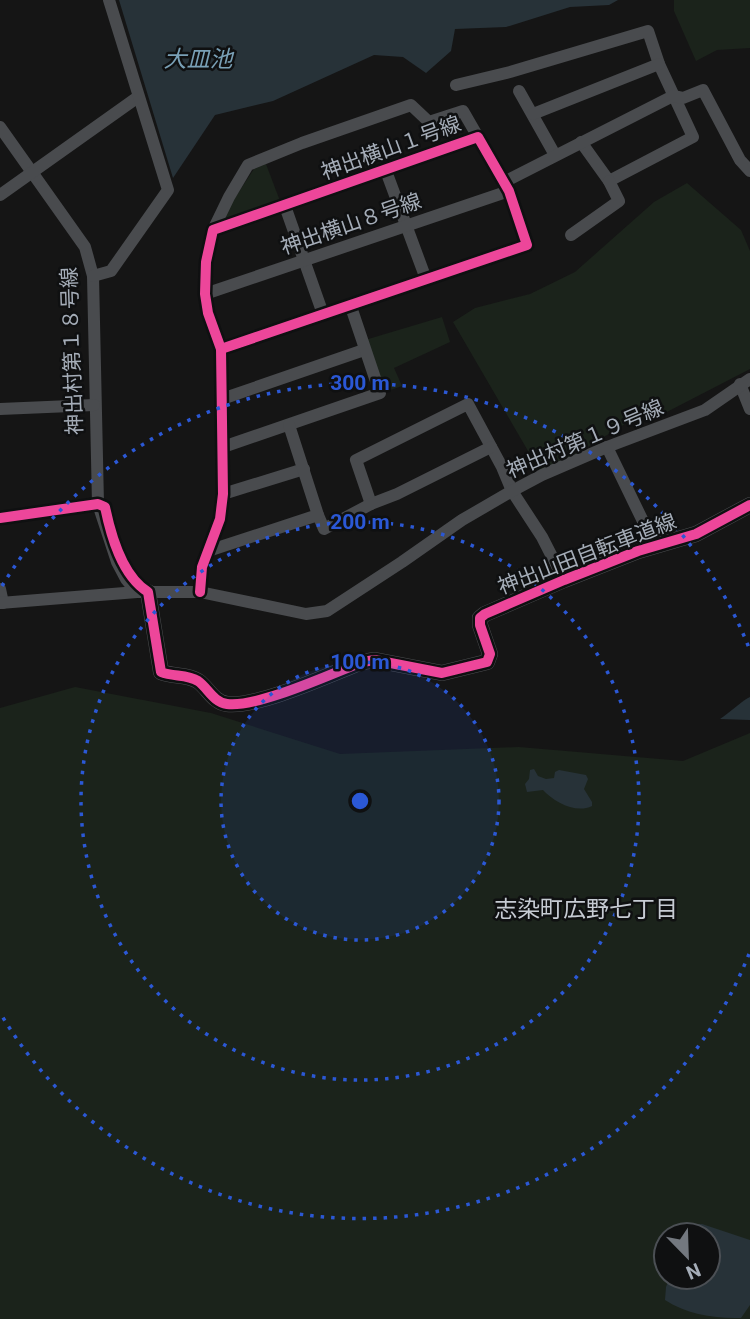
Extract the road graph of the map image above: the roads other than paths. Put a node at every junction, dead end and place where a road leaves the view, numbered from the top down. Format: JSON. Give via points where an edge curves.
{"nodes":[{"id":1,"x":109,"y":0,"type":"edge"},
{"id":2,"x":659,"y":64,"type":"junction"},
{"id":3,"x":456,"y":85,"type":"dead end"},
{"id":4,"x":519,"y":91,"type":"dead end"},
{"id":5,"x":673,"y":96,"type":"junction"},
{"id":6,"x":138,"y":97,"type":"junction"},
{"id":7,"x":533,"y":114,"type":"junction"},
{"id":8,"x":0,"y":127,"type":"edge"},
{"id":9,"x":478,"y":137,"type":"junction"},
{"id":10,"x":581,"y":142,"type":"junction"},
{"id":11,"x":555,"y":155,"type":"junction"},
{"id":12,"x":387,"y":170,"type":"junction"},
{"id":13,"x":750,"y":171,"type":"edge"},
{"id":14,"x":33,"y":172,"type":"junction"},
{"id":15,"x":609,"y":181,"type":"junction"},
{"id":16,"x":507,"y":187,"type":"junction"},
{"id":17,"x":0,"y":195,"type":"edge"},
{"id":18,"x":285,"y":206,"type":"junction"},
{"id":19,"x":407,"y":226,"type":"junction"},
{"id":20,"x":213,"y":230,"type":"junction"},
{"id":21,"x":571,"y":235,"type":"dead end"},
{"id":22,"x":304,"y":261,"type":"junction"},
{"id":23,"x":93,"y":276,"type":"junction"},
{"id":24,"x":426,"y":279,"type":"junction"},
{"id":25,"x":205,"y":294,"type":"junction"},
{"id":26,"x":350,"y":304,"type":"junction"},
{"id":27,"x":323,"y":314,"type":"junction"},
{"id":28,"x":221,"y":349,"type":"junction"},
{"id":29,"x":364,"y":350,"type":"junction"},
{"id":30,"x":745,"y":382,"type":"edge"},
{"id":31,"x":222,"y":398,"type":"junction"},
{"id":32,"x":94,"y":405,"type":"junction"},
{"id":33,"x":0,"y":409,"type":"edge"},
{"id":34,"x":750,"y":409,"type":"edge"},
{"id":35,"x":289,"y":425,"type":"junction"},
{"id":36,"x":223,"y":447,"type":"junction"},
{"id":37,"x":491,"y":447,"type":"junction"},
{"id":38,"x":607,"y":447,"type":"junction"},
{"id":39,"x":304,"y":469,"type":"junction"},
{"id":40,"x":512,"y":491,"type":"junction"},
{"id":41,"x":223,"y":494,"type":"junction"},
{"id":42,"x":371,"y":504,"type":"junction"},
{"id":43,"x":750,"y":505,"type":"edge"},
{"id":44,"x":318,"y":515,"type":"junction"},
{"id":45,"x":655,"y":546,"type":"junction"},
{"id":46,"x":208,"y":551,"type":"junction"},
{"id":47,"x":564,"y":580,"type":"junction"},
{"id":48,"x":0,"y":589,"type":"edge"},
{"id":49,"x":143,"y":592,"type":"junction"},
{"id":50,"x":200,"y":592,"type":"junction"},
{"id":51,"x":2,"y":603,"type":"edge"}],
"edges":[{"from":1,"to":6,"type":"street"},
{"from":2,"to":3,"type":"street","via":[[648,31]]},
{"from":2,"to":5,"type":"street"},
{"from":2,"to":7,"type":"street"},
{"from":4,"to":7,"type":"street"},
{"from":5,"to":10,"type":"street","name":"神出横山８号線"},
{"from":5,"to":13,"type":"street","via":[[683,98],[703,90]]},
{"from":5,"to":15,"type":"street","via":[[693,137]]},
{"from":6,"to":14,"type":"street"},
{"from":6,"to":23,"type":"street","via":[[168,190],[111,271]]},
{"from":7,"to":11,"type":"street"},
{"from":8,"to":14,"type":"street","name":"神出村第１８号線"},
{"from":9,"to":12,"type":"street","name":"神出横山１号線"},
{"from":9,"to":16,"type":"street","name":"神出横山１号線"},
{"from":9,"to":20,"type":"street","via":[[463,111],[429,122],[411,105],[383,114],[248,165]]},
{"from":10,"to":11,"type":"street","name":"神出横山８号線"},
{"from":10,"to":15,"type":"street"},
{"from":11,"to":16,"type":"street","name":"神出横山８号線"},
{"from":12,"to":18,"type":"street","name":"神出横山１号線"},
{"from":12,"to":19,"type":"street"},
{"from":14,"to":17,"type":"street"},
{"from":14,"to":23,"type":"street","name":"神出村第１８号線","via":[[85,247]]},
{"from":15,"to":21,"type":"street","via":[[619,201]]},
{"from":16,"to":19,"type":"street","name":"神出横山８号線"},
{"from":16,"to":24,"type":"street","name":"神出横山１号線","via":[[527,245]]},
{"from":18,"to":20,"type":"street","name":"神出横山１号線"},
{"from":18,"to":22,"type":"street"},
{"from":19,"to":22,"type":"street","name":"神出横山８号線"},
{"from":19,"to":24,"type":"street"},
{"from":20,"to":25,"type":"street"},
{"from":22,"to":25,"type":"street","name":"神出横山８号線"},
{"from":22,"to":27,"type":"street"},
{"from":23,"to":32,"type":"street","name":"神出村第１８号線"},
{"from":24,"to":26,"type":"street","name":"神出横山１号線"},
{"from":25,"to":28,"type":"street"},
{"from":26,"to":27,"type":"street","name":"神出横山１号線"},
{"from":26,"to":29,"type":"street"},
{"from":27,"to":28,"type":"street","name":"神出横山１号線"},
{"from":28,"to":31,"type":"street"},
{"from":29,"to":31,"type":"street"},
{"from":29,"to":35,"type":"street","via":[[380,393]]},
{"from":30,"to":34,"type":"street"},
{"from":30,"to":38,"type":"street","name":"神出村第１９号線","via":[[705,410]]},
{"from":31,"to":36,"type":"street"},
{"from":32,"to":33,"type":"street"},
{"from":32,"to":49,"type":"street","name":"神出村第１８号線","via":[[98,504],[117,562],[126,579]]},
{"from":35,"to":36,"type":"street"},
{"from":35,"to":39,"type":"street"},
{"from":36,"to":41,"type":"street"},
{"from":37,"to":40,"type":"street"},
{"from":37,"to":42,"type":"street"},
{"from":37,"to":42,"type":"street","via":[[468,404],[356,460]]},
{"from":38,"to":40,"type":"street","name":"神出村第１９号線"},
{"from":38,"to":45,"type":"street"},
{"from":39,"to":41,"type":"street"},
{"from":39,"to":44,"type":"street"},
{"from":40,"to":47,"type":"street"},
{"from":40,"to":50,"type":"street","name":"神出村第１９号線","via":[[327,611],[306,614]]},
{"from":41,"to":46,"type":"street"},
{"from":42,"to":44,"type":"street","via":[[324,529]]},
{"from":43,"to":45,"type":"main road","name":"神出山田自転車道線","via":[[696,534]]},
{"from":44,"to":46,"type":"street"},
{"from":45,"to":47,"type":"main road","name":"神出山田自転車道線"},
{"from":46,"to":50,"type":"street"},
{"from":47,"to":49,"type":"main road","name":"神出山田自転車道線","via":[[480,618],[490,654],[487,662],[442,673],[375,660],[362,662],[274,696],[230,705],[215,699],[190,677],[161,672]]},
{"from":48,"to":51,"type":"street"},
{"from":49,"to":50,"type":"street","name":"神出村第１９号線"},
{"from":49,"to":51,"type":"street","name":"神出村第１９号線"}]}
